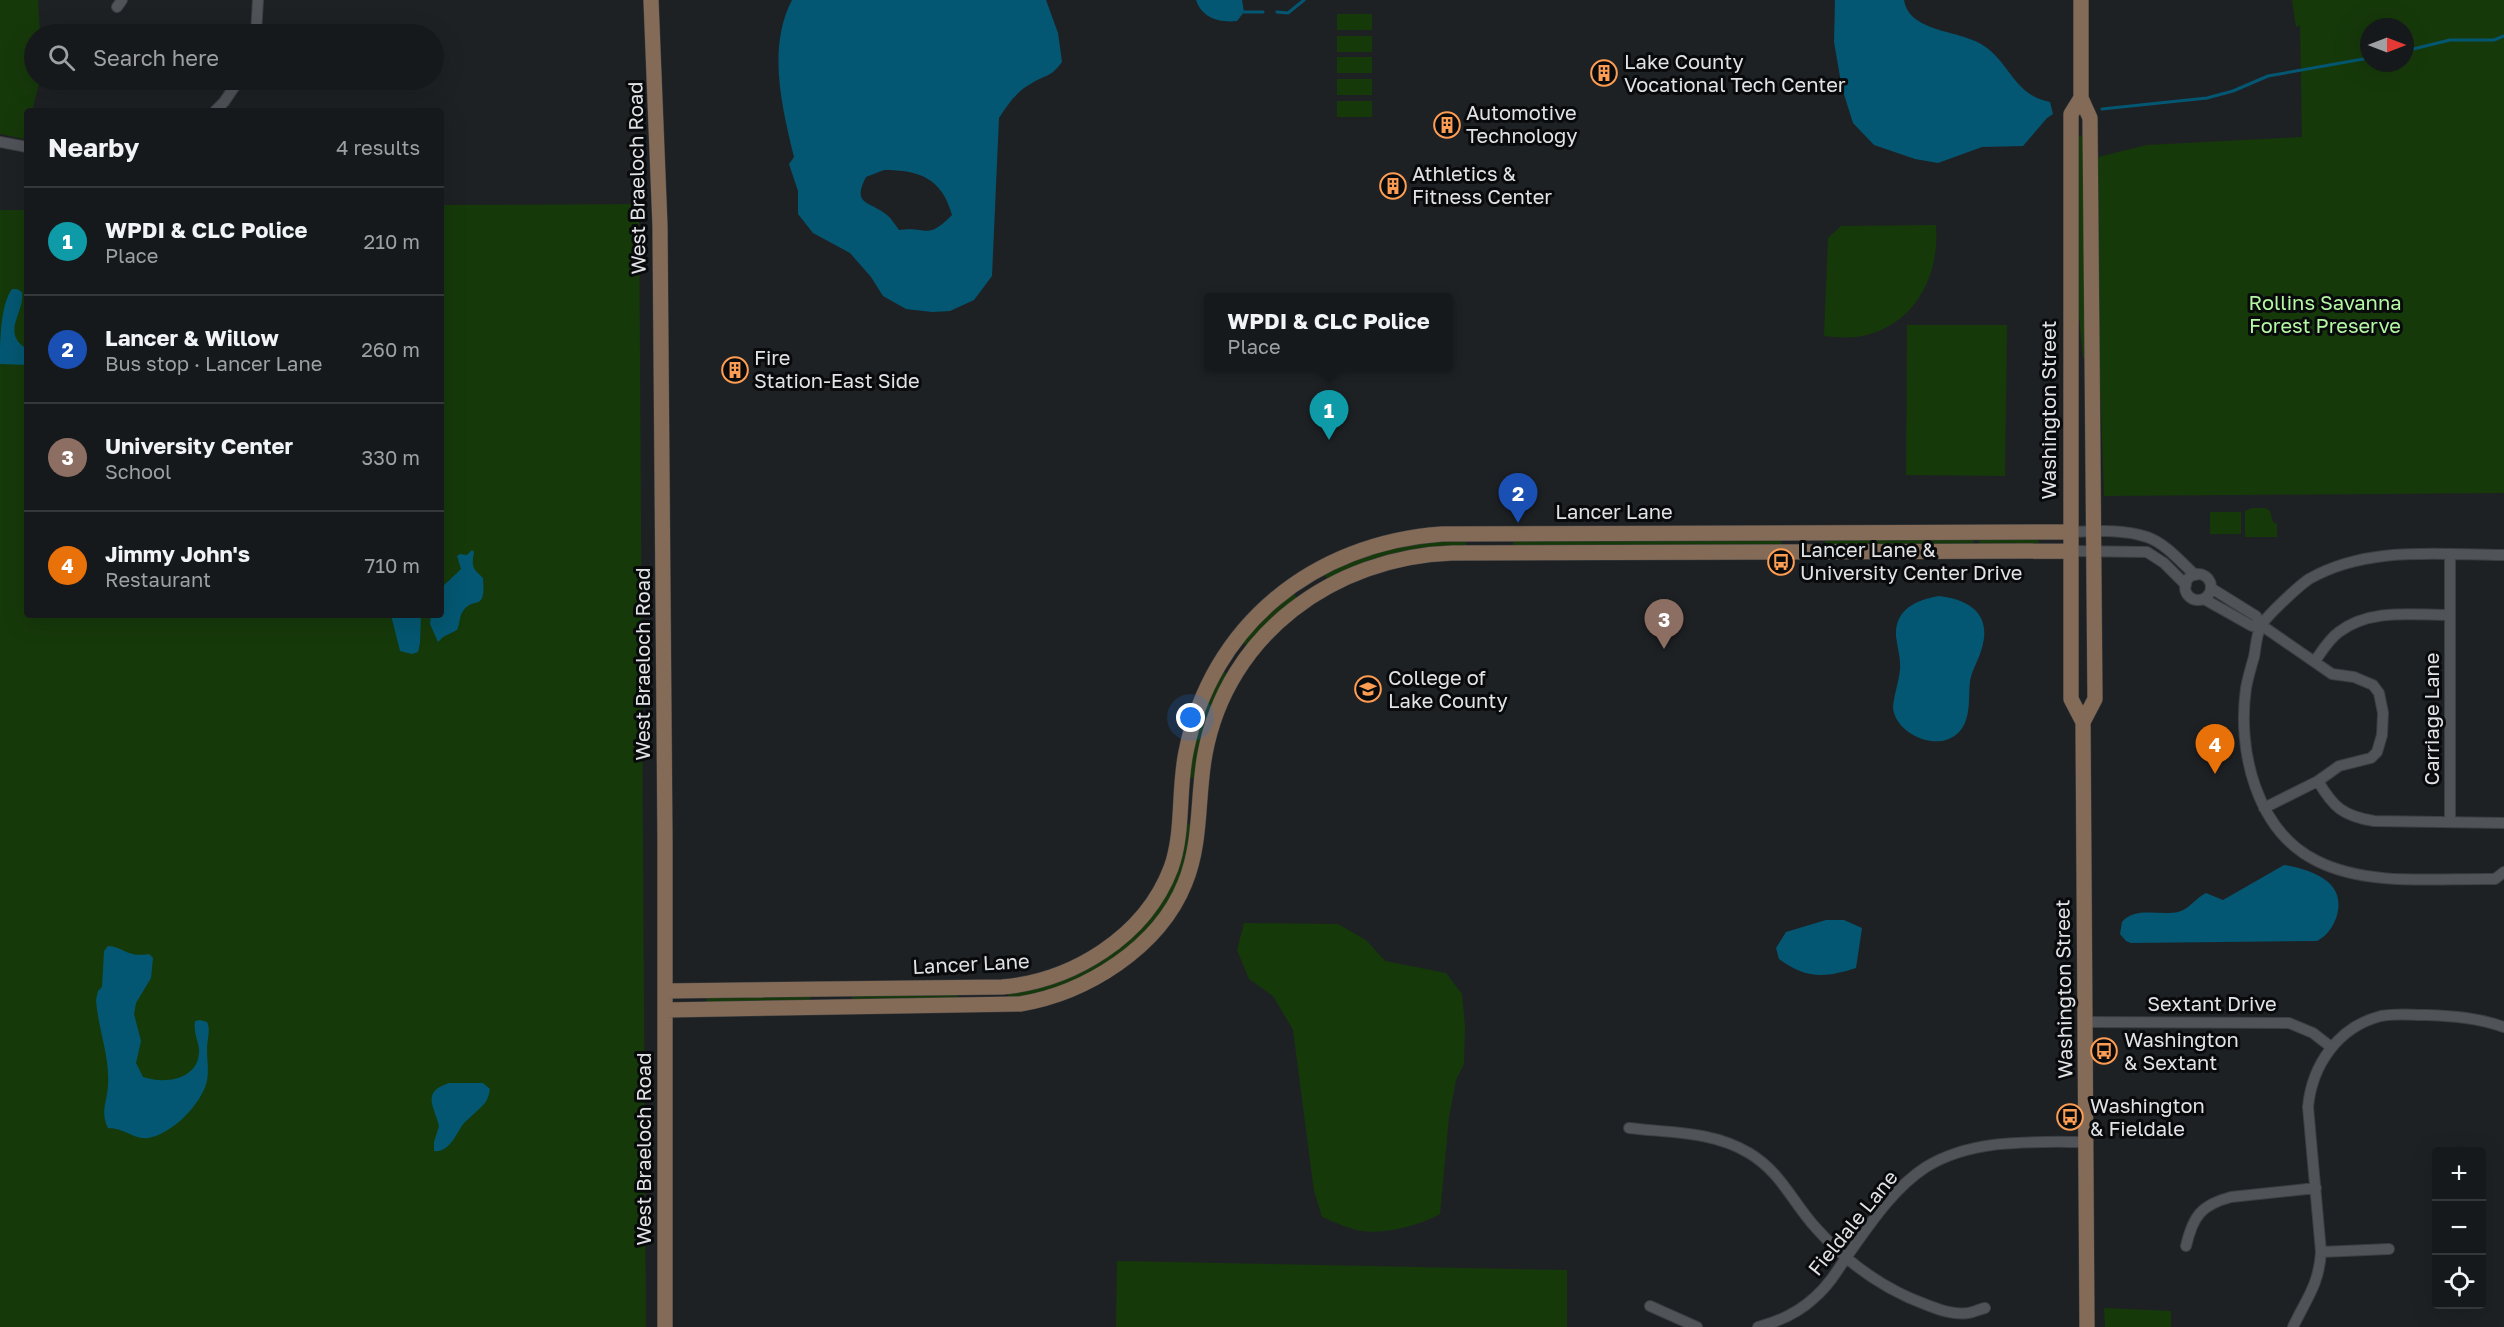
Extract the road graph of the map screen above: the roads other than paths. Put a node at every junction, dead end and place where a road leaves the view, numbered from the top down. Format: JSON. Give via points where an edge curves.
{"nodes":[{"id":1,"x":258,"y":0,"type":"edge"},
{"id":2,"x":651,"y":0,"type":"edge"},
{"id":3,"x":2081,"y":0,"type":"edge"},
{"id":4,"x":257,"y":24,"type":"edge"},
{"id":5,"x":232,"y":90,"type":"edge"},
{"id":6,"x":2081,"y":98,"type":"junction"},
{"id":7,"x":218,"y":108,"type":"edge"},
{"id":8,"x":0,"y":142,"type":"edge"},
{"id":9,"x":24,"y":146,"type":"edge"},
{"id":10,"x":2095,"y":531,"type":"junction"},
{"id":11,"x":2071,"y":532,"type":"junction"},
{"id":12,"x":2071,"y":551,"type":"junction"},
{"id":13,"x":2095,"y":552,"type":"junction"},
{"id":14,"x":2450,"y":555,"type":"junction"},
{"id":15,"x":2504,"y":555,"type":"edge"},
{"id":16,"x":2195,"y":575,"type":"junction"},
{"id":17,"x":2186,"y":585,"type":"junction"},
{"id":18,"x":2211,"y":588,"type":"junction"},
{"id":19,"x":2204,"y":599,"type":"junction"},
{"id":20,"x":2450,"y":615,"type":"junction"},
{"id":21,"x":2261,"y":625,"type":"junction"},
{"id":22,"x":2315,"y":661,"type":"junction"},
{"id":23,"x":2083,"y":722,"type":"junction"},
{"id":24,"x":2318,"y":781,"type":"junction"},
{"id":25,"x":2264,"y":808,"type":"junction"},
{"id":26,"x":2450,"y":822,"type":"junction"},
{"id":27,"x":2504,"y":823,"type":"edge"},
{"id":28,"x":2504,"y":872,"type":"edge"},
{"id":29,"x":665,"y":991,"type":"junction"},
{"id":30,"x":665,"y":1010,"type":"junction"},
{"id":31,"x":2086,"y":1022,"type":"junction"},
{"id":32,"x":2504,"y":1027,"type":"edge"},
{"id":33,"x":2331,"y":1047,"type":"junction"},
{"id":34,"x":1629,"y":1128,"type":"dead end"},
{"id":35,"x":2086,"y":1142,"type":"junction"},
{"id":36,"x":2316,"y":1188,"type":"junction"},
{"id":37,"x":2186,"y":1246,"type":"dead end"},
{"id":38,"x":2389,"y":1249,"type":"dead end"},
{"id":39,"x":2321,"y":1252,"type":"junction"},
{"id":40,"x":1846,"y":1258,"type":"junction"},
{"id":41,"x":1650,"y":1306,"type":"dead end"},
{"id":42,"x":1985,"y":1308,"type":"dead end"},
{"id":43,"x":665,"y":1327,"type":"edge"},
{"id":44,"x":1697,"y":1327,"type":"edge"},
{"id":45,"x":1758,"y":1327,"type":"edge"},
{"id":46,"x":2087,"y":1327,"type":"edge"},
{"id":47,"x":2293,"y":1327,"type":"edge"}],
"edges":[{"from":1,"to":4,"type":"street"},
{"from":2,"to":29,"type":"street","name":"West Braeloch Road","via":[[660,226]]},
{"from":3,"to":6,"type":"street","name":"Washington Street"},
{"from":5,"to":7,"type":"street"},
{"from":6,"to":10,"type":"street","name":"Washington Street","via":[[2090,118]]},
{"from":6,"to":11,"type":"street","name":"Washington Street","via":[[2071,114]]},
{"from":8,"to":9,"type":"street"},
{"from":10,"to":11,"type":"street","name":"Lancer Lane"},
{"from":10,"to":13,"type":"street","name":"Washington Street"},
{"from":10,"to":16,"type":"street","name":"Lancer Lane","via":[[2149,537]]},
{"from":11,"to":12,"type":"street","name":"Washington Street"},
{"from":11,"to":29,"type":"street","name":"Lancer Lane","via":[[1442,534],[1364,549],[1292,585],[1265,606],[1225,655],[1203,696],[1188,740],[1176,848],[1164,884],[1132,927],[1083,963],[1052,978],[1002,987]]},
{"from":12,"to":13,"type":"street","name":"Lancer Lane"},
{"from":12,"to":23,"type":"street","name":"Washington Street","via":[[2071,699]]},
{"from":12,"to":30,"type":"street","name":"Lancer Lane","via":[[1452,553],[1416,555],[1363,570],[1300,603],[1273,626],[1242,663],[1210,732],[1194,854],[1185,884],[1144,942],[1106,972],[1048,999],[1020,1004]]},
{"from":13,"to":17,"type":"street","name":"Lancer Lane","via":[[2147,552]]},
{"from":13,"to":23,"type":"street","name":"Washington Street","via":[[2095,699]]},
{"from":14,"to":15,"type":"street"},
{"from":14,"to":20,"type":"street","name":"Carriage Lane"},
{"from":14,"to":21,"type":"street","via":[[2379,556],[2337,565],[2300,585]]},
{"from":16,"to":17,"type":"street"},
{"from":16,"to":18,"type":"street","name":"Lancer Lane","via":[[2205,576]]},
{"from":17,"to":19,"type":"street","name":"Lancer Lane","via":[[2192,599]]},
{"from":18,"to":19,"type":"street"},
{"from":18,"to":21,"type":"street","name":"Lancer Lane","via":[[2256,616]]},
{"from":19,"to":21,"type":"street","name":"Lancer Lane","via":[[2252,626]]},
{"from":20,"to":22,"type":"street","via":[[2364,619],[2339,631]]},
{"from":20,"to":26,"type":"street","name":"Carriage Lane"},
{"from":21,"to":22,"type":"street"},
{"from":21,"to":25,"type":"street","via":[[2246,689],[2246,734],[2252,777]]},
{"from":22,"to":24,"type":"street","via":[[2332,674],[2354,677],[2373,686],[2379,693],[2383,713],[2377,752],[2364,760],[2339,766]]},
{"from":23,"to":31,"type":"street","name":"Washington Street"},
{"from":24,"to":25,"type":"street"},
{"from":24,"to":26,"type":"street","via":[[2338,809],[2361,819]]},
{"from":25,"to":28,"type":"street","via":[[2291,843],[2339,870],[2375,878],[2495,879]]},
{"from":26,"to":27,"type":"street"},
{"from":29,"to":30,"type":"street","name":"West Braeloch Road"},
{"from":30,"to":43,"type":"street","name":"West Braeloch Road"},
{"from":31,"to":33,"type":"street","name":"Sextant Drive","via":[[2289,1023],[2313,1033]]},
{"from":31,"to":35,"type":"street","name":"Washington Street"},
{"from":32,"to":33,"type":"street","via":[[2458,1016],[2395,1014],[2364,1023]]},
{"from":33,"to":36,"type":"street","via":[[2321,1060],[2310,1092],[2309,1125]]},
{"from":34,"to":40,"type":"street","via":[[1710,1137],[1750,1154],[1779,1179],[1814,1227]]},
{"from":35,"to":40,"type":"street","name":"Fieldale Lane","via":[[1985,1146],[1927,1167],[1892,1196]]},
{"from":35,"to":46,"type":"street","name":"Washington Street"},
{"from":36,"to":37,"type":"street","via":[[2217,1201],[2199,1213],[2190,1227]]},
{"from":36,"to":39,"type":"street"},
{"from":38,"to":39,"type":"street"},
{"from":39,"to":47,"type":"street","via":[[2310,1298]]},
{"from":40,"to":42,"type":"street","via":[[1884,1286],[1936,1308],[1957,1313]]},
{"from":40,"to":45,"type":"street","name":"Fieldale Lane","via":[[1814,1299]]},
{"from":41,"to":44,"type":"street"}]}
